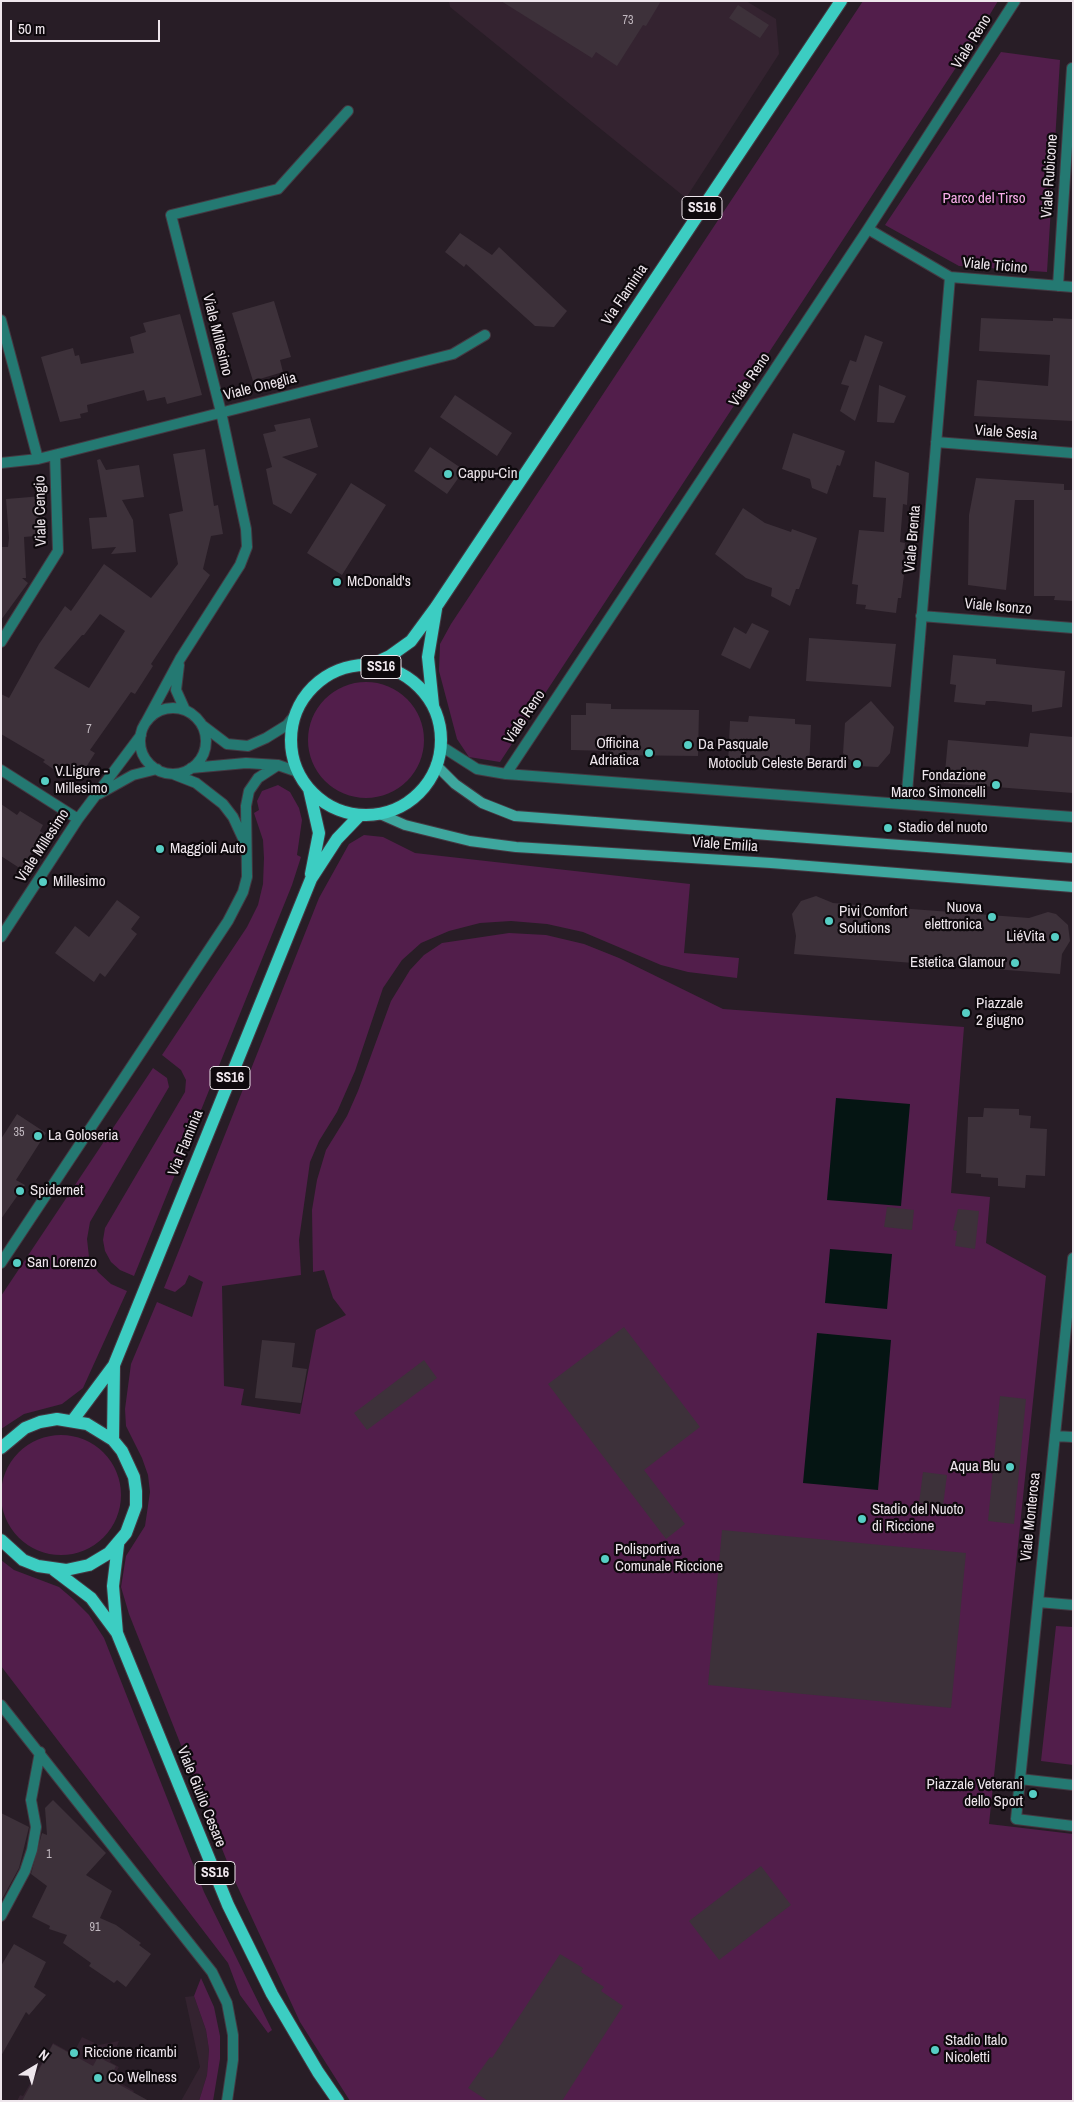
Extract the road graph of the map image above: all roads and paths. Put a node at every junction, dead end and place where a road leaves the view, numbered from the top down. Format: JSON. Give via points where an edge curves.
{"nodes":[{"id":1,"x":841,"y":1,"type":"edge"},
{"id":2,"x":1015,"y":1,"type":"edge"},
{"id":3,"x":1072,"y":68,"type":"edge"},
{"id":4,"x":348,"y":111,"type":"dead end"},
{"id":5,"x":868,"y":229,"type":"junction"},
{"id":6,"x":950,"y":277,"type":"junction"},
{"id":7,"x":1058,"y":286,"type":"junction"},
{"id":8,"x":1073,"y":287,"type":"edge"},
{"id":9,"x":1,"y":320,"type":"edge"},
{"id":10,"x":485,"y":335,"type":"dead end"},
{"id":11,"x":221,"y":412,"type":"junction"},
{"id":12,"x":936,"y":442,"type":"junction"},
{"id":13,"x":1073,"y":453,"type":"edge"},
{"id":14,"x":55,"y":455,"type":"junction"},
{"id":15,"x":38,"y":459,"type":"junction"},
{"id":16,"x":1,"y":463,"type":"edge"},
{"id":17,"x":436,"y":607,"type":"junction"},
{"id":18,"x":921,"y":616,"type":"junction"},
{"id":19,"x":1073,"y":628,"type":"edge"},
{"id":20,"x":1,"y":642,"type":"edge"},
{"id":21,"x":180,"y":659,"type":"junction"},
{"id":22,"x":371,"y":665,"type":"junction"},
{"id":23,"x":433,"y":708,"type":"junction"},
{"id":24,"x":185,"y":710,"type":"junction"},
{"id":25,"x":295,"y":715,"type":"junction"},
{"id":26,"x":146,"y":722,"type":"junction"},
{"id":27,"x":202,"y":725,"type":"junction"},
{"id":28,"x":141,"y":735,"type":"junction"},
{"id":29,"x":441,"y":746,"type":"junction"},
{"id":30,"x":278,"y":765,"type":"junction"},
{"id":31,"x":436,"y":765,"type":"junction"},
{"id":32,"x":191,"y":768,"type":"junction"},
{"id":33,"x":157,"y":769,"type":"junction"},
{"id":34,"x":1,"y":770,"type":"edge"},
{"id":35,"x":298,"y":772,"type":"junction"},
{"id":36,"x":172,"y":773,"type":"junction"},
{"id":37,"x":506,"y":774,"type":"junction"},
{"id":38,"x":309,"y":789,"type":"junction"},
{"id":39,"x":94,"y":797,"type":"junction"},
{"id":40,"x":906,"y":804,"type":"junction"},
{"id":41,"x":380,"y":814,"type":"junction"},
{"id":42,"x":360,"y":815,"type":"junction"},
{"id":43,"x":1073,"y":817,"type":"edge"},
{"id":44,"x":78,"y":819,"type":"junction"},
{"id":45,"x":247,"y":848,"type":"junction"},
{"id":46,"x":1073,"y":858,"type":"edge"},
{"id":47,"x":311,"y":879,"type":"junction"},
{"id":48,"x":1073,"y":887,"type":"edge"},
{"id":49,"x":1,"y":937,"type":"edge"},
{"id":50,"x":1073,"y":1258,"type":"edge"},
{"id":51,"x":1,"y":1263,"type":"edge"},
{"id":52,"x":1072,"y":1272,"type":"edge"},
{"id":53,"x":114,"y":1365,"type":"junction"},
{"id":54,"x":73,"y":1420,"type":"junction"},
{"id":55,"x":1055,"y":1436,"type":"junction"},
{"id":56,"x":1073,"y":1437,"type":"edge"},
{"id":57,"x":113,"y":1440,"type":"junction"},
{"id":58,"x":1,"y":1448,"type":"edge"},
{"id":59,"x":1,"y":1540,"type":"edge"},
{"id":60,"x":118,"y":1545,"type":"junction"},
{"id":61,"x":54,"y":1570,"type":"junction"},
{"id":62,"x":1038,"y":1602,"type":"junction"},
{"id":63,"x":1073,"y":1606,"type":"edge"},
{"id":64,"x":117,"y":1633,"type":"junction"},
{"id":65,"x":1,"y":1705,"type":"edge"},
{"id":66,"x":40,"y":1752,"type":"junction"},
{"id":67,"x":1020,"y":1779,"type":"junction"},
{"id":68,"x":1073,"y":1786,"type":"edge"},
{"id":69,"x":1073,"y":1826,"type":"edge"},
{"id":70,"x":1,"y":1916,"type":"edge"},
{"id":71,"x":227,"y":2101,"type":"edge"},
{"id":72,"x":338,"y":2101,"type":"edge"}],
"edges":[{"from":1,"to":17,"type":"main road","name":"Via Flaminia","number":"SS16"},
{"from":2,"to":5,"type":"street","name":"Viale Reno"},
{"from":3,"to":7,"type":"street","name":"Viale Rubicone"},
{"from":4,"to":11,"type":"street","name":"Viale Millesimo","via":[[278,189],[170,215]]},
{"from":5,"to":6,"type":"street","name":"Viale Ticino"},
{"from":5,"to":37,"type":"street","name":"Viale Reno"},
{"from":6,"to":7,"type":"street","name":"Viale Ticino"},
{"from":6,"to":12,"type":"street","name":"Viale Brenta"},
{"from":7,"to":8,"type":"street","name":"Viale Ticino"},
{"from":9,"to":15,"type":"street"},
{"from":10,"to":11,"type":"street","name":"Viale Oneglia","via":[[453,354]]},
{"from":11,"to":14,"type":"street","name":"Viale Oneglia"},
{"from":11,"to":21,"type":"street","name":"Viale Millesimo","via":[[246,529],[246,546],[240,565]]},
{"from":12,"to":13,"type":"street","name":"Viale Sesia"},
{"from":12,"to":18,"type":"street","name":"Viale Brenta"},
{"from":14,"to":15,"type":"street","name":"Viale Oneglia"},
{"from":14,"to":20,"type":"street","name":"Viale Cengio","via":[[58,551]]},
{"from":15,"to":16,"type":"street","name":"Viale Oneglia"},
{"from":17,"to":22,"type":"main road","name":"Via Flaminia","number":"SS16","via":[[411,641]]},
{"from":17,"to":23,"type":"main road","name":"Via Flaminia","number":"SS16","via":[[428,657]]},
{"from":18,"to":19,"type":"street","name":"Viale Isonzo"},
{"from":18,"to":40,"type":"street","name":"Viale Brenta"},
{"from":21,"to":24,"type":"street","name":"Viale Millesimo","via":[[176,690]]},
{"from":21,"to":26,"type":"street","name":"Viale Millesimo"},
{"from":22,"to":23,"type":"main road","number":"SS16","via":[[390,669],[408,678],[423,691]]},
{"from":22,"to":25,"type":"main road","number":"SS16","via":[[352,666],[325,678],[303,697]]},
{"from":23,"to":29,"type":"main road","number":"SS16","via":[[440,726]]},
{"from":24,"to":26,"type":"street","via":[[164,709]]},
{"from":24,"to":27,"type":"street"},
{"from":25,"to":27,"type":"street","via":[[286,725],[248,746],[227,744]]},
{"from":25,"to":35,"type":"main road","number":"SS16","via":[[291,734],[292,754]]},
{"from":26,"to":28,"type":"street"},
{"from":27,"to":32,"type":"street","via":[[206,744],[198,762]]},
{"from":28,"to":33,"type":"street","via":[[144,755]]},
{"from":28,"to":39,"type":"street","name":"Viale Millesimo"},
{"from":29,"to":31,"type":"main road","number":"SS16"},
{"from":29,"to":37,"type":"street","via":[[477,769]]},
{"from":30,"to":32,"type":"street","via":[[246,763]]},
{"from":30,"to":35,"type":"street"},
{"from":30,"to":45,"type":"street","via":[[258,778],[249,791]]},
{"from":31,"to":41,"type":"main road","number":"SS16","via":[[428,783],[415,797]]},
{"from":31,"to":46,"type":"street","name":"Viale Emilia","via":[[455,784],[482,803],[515,816]]},
{"from":32,"to":36,"type":"street"},
{"from":33,"to":36,"type":"street"},
{"from":33,"to":39,"type":"street","name":"Viale Millesimo","via":[[133,775]]},
{"from":34,"to":44,"type":"street"},
{"from":35,"to":38,"type":"main road","number":"SS16"},
{"from":36,"to":45,"type":"street","via":[[196,784],[223,804]]},
{"from":37,"to":40,"type":"street"},
{"from":38,"to":42,"type":"main road","number":"SS16","via":[[323,802],[341,811]]},
{"from":38,"to":47,"type":"main road","name":"Via Flaminia","number":"SS16","via":[[319,833]]},
{"from":39,"to":44,"type":"street","name":"Viale Millesimo"},
{"from":40,"to":43,"type":"street"},
{"from":41,"to":42,"type":"main road","number":"SS16"},
{"from":41,"to":48,"type":"street","name":"Viale Emilia","via":[[405,826],[470,841],[516,847]]},
{"from":42,"to":47,"type":"main road","name":"Via Flaminia","number":"SS16","via":[[337,839]]},
{"from":44,"to":49,"type":"street","name":"Viale Millesimo"},
{"from":45,"to":51,"type":"street","via":[[247,877],[228,921]]},
{"from":47,"to":53,"type":"main road","name":"Via Flaminia","number":"SS16"},
{"from":50,"to":52,"type":"street","name":"Viale Monterosa"},
{"from":52,"to":55,"type":"street","name":"Viale Monterosa"},
{"from":53,"to":54,"type":"main road","name":"Via Flaminia","number":"SS16"},
{"from":53,"to":57,"type":"main road","name":"Via Flaminia","number":"SS16"},
{"from":54,"to":57,"type":"main road","via":[[87,1424]]},
{"from":54,"to":58,"type":"main road","via":[[40,1422],[12,1437]]},
{"from":55,"to":56,"type":"street"},
{"from":55,"to":62,"type":"street","name":"Viale Monterosa"},
{"from":57,"to":60,"type":"main road","via":[[130,1463],[136,1491],[132,1520]]},
{"from":59,"to":61,"type":"main road","via":[[23,1560]]},
{"from":60,"to":61,"type":"main road","via":[[89,1565]]},
{"from":60,"to":64,"type":"main road","name":"Viale Giulio Cesare","number":"SS16","via":[[113,1586]]},
{"from":61,"to":64,"type":"main road","name":"Viale Giulio Cesare","number":"SS16","via":[[91,1598]]},
{"from":62,"to":63,"type":"street"},
{"from":62,"to":67,"type":"street","name":"Viale Monterosa"},
{"from":64,"to":72,"type":"main road","name":"Viale Giulio Cesare","number":"SS16","via":[[228,1905],[272,1994]]},
{"from":65,"to":66,"type":"street"},
{"from":66,"to":70,"type":"street","via":[[31,1800],[36,1827],[32,1850],[25,1871]]},
{"from":66,"to":71,"type":"street","via":[[212,1972],[227,2003],[233,2035]]},
{"from":67,"to":68,"type":"street"},
{"from":67,"to":69,"type":"street","name":"Viale Monterosa","via":[[1016,1819]]}]}
